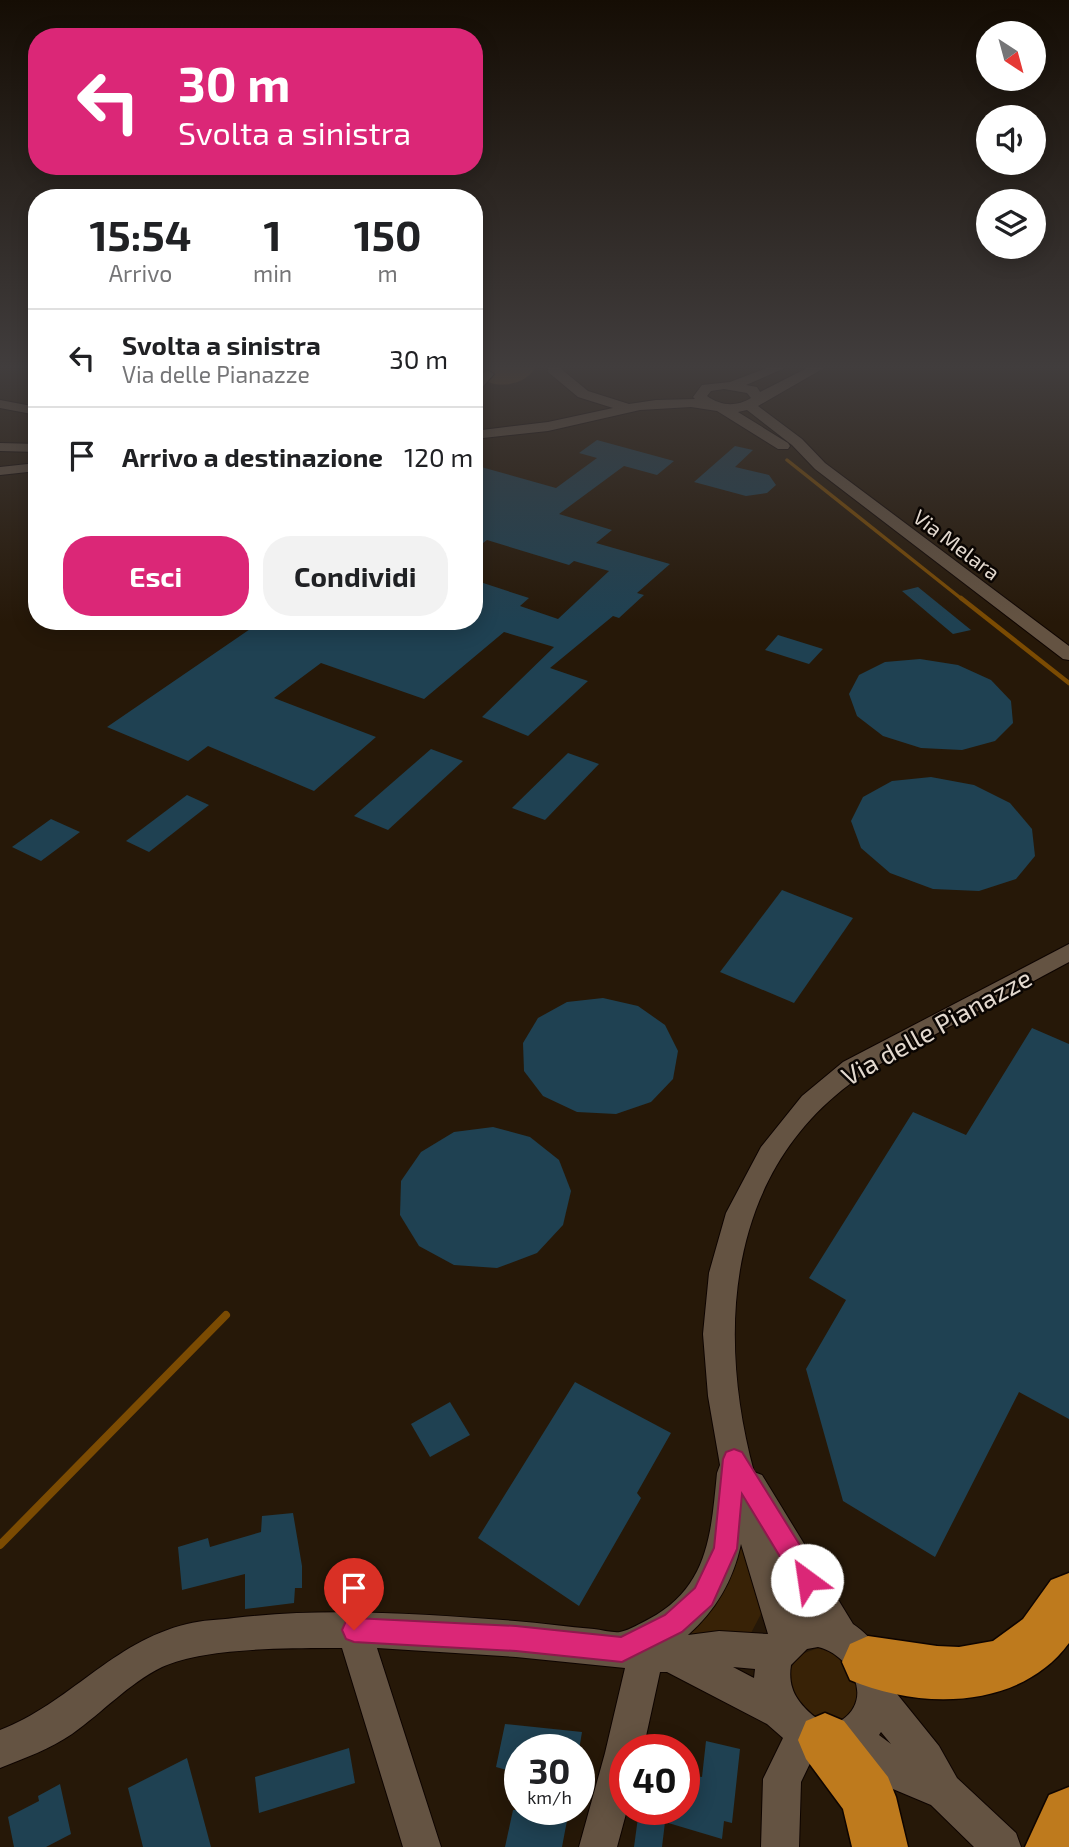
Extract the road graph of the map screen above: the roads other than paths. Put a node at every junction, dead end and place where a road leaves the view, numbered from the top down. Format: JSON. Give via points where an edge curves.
{"nodes":[{"id":1,"x":791,"y":450,"type":"edge"},
{"id":2,"x":805,"y":450,"type":"edge"},
{"id":3,"x":820,"y":466,"type":"junction"},
{"id":4,"x":28,"y":468,"type":"edge"},
{"id":5,"x":0,"y":471,"type":"edge"},
{"id":6,"x":1069,"y":655,"type":"edge"},
{"id":7,"x":1069,"y":952,"type":"edge"},
{"id":8,"x":734,"y":1459,"type":"junction"},
{"id":9,"x":1069,"y":1598,"type":"edge"},
{"id":10,"x":354,"y":1630,"type":"junction"},
{"id":11,"x":782,"y":1646,"type":"junction"},
{"id":12,"x":646,"y":1652,"type":"junction"},
{"id":13,"x":862,"y":1665,"type":"junction"},
{"id":14,"x":816,"y":1730,"type":"junction"},
{"id":15,"x":0,"y":1749,"type":"edge"},
{"id":16,"x":944,"y":1791,"type":"junction"},
{"id":17,"x":1045,"y":1838,"type":"edge"},
{"id":18,"x":422,"y":1847,"type":"edge"},
{"id":19,"x":598,"y":1847,"type":"edge"},
{"id":20,"x":780,"y":1847,"type":"edge"},
{"id":21,"x":880,"y":1847,"type":"edge"}],
"edges":[{"from":1,"to":3,"type":"street"},
{"from":2,"to":3,"type":"street"},
{"from":3,"to":6,"type":"street","name":"Via Melara"},
{"from":4,"to":5,"type":"street"},
{"from":7,"to":8,"type":"street","name":"Via delle Pianazze","via":[[842,1077],[785,1131],[758,1172],[733,1231],[719,1304],[721,1387]]},
{"from":8,"to":11,"type":"street","name":"Via delle Pianazze"},
{"from":8,"to":12,"type":"street","name":"Via delle Pianazze","via":[[726,1549],[704,1597]]},
{"from":8,"to":13,"type":"street","name":"Via delle Pianazze"},
{"from":9,"to":13,"type":"highway","via":[[1041,1637],[1015,1659],[991,1669],[963,1675]]},
{"from":10,"to":12,"type":"street","name":"Via delle Pianazze"},
{"from":10,"to":15,"type":"street","name":"Via delle Pianazze","via":[[278,1630],[188,1641],[155,1652],[47,1728]]},
{"from":10,"to":18,"type":"street"},
{"from":11,"to":12,"type":"street","name":"Via delle Pianazze"},
{"from":11,"to":13,"type":"street","via":[[798,1633],[826,1630]]},
{"from":11,"to":14,"type":"street","via":[[773,1666],[775,1698]]},
{"from":12,"to":14,"type":"street","name":"Via delle Pianazze"},
{"from":12,"to":19,"type":"street"},
{"from":13,"to":14,"type":"street","via":[[872,1713],[864,1727]]},
{"from":13,"to":16,"type":"street","name":"Via delle Pianazze"},
{"from":14,"to":16,"type":"street","name":"Via delle Pianazze"},
{"from":14,"to":20,"type":"street","via":[[782,1779]]},
{"from":14,"to":21,"type":"highway","via":[[868,1797]]},
{"from":16,"to":17,"type":"street","name":"Via delle Pianazze"}]}
